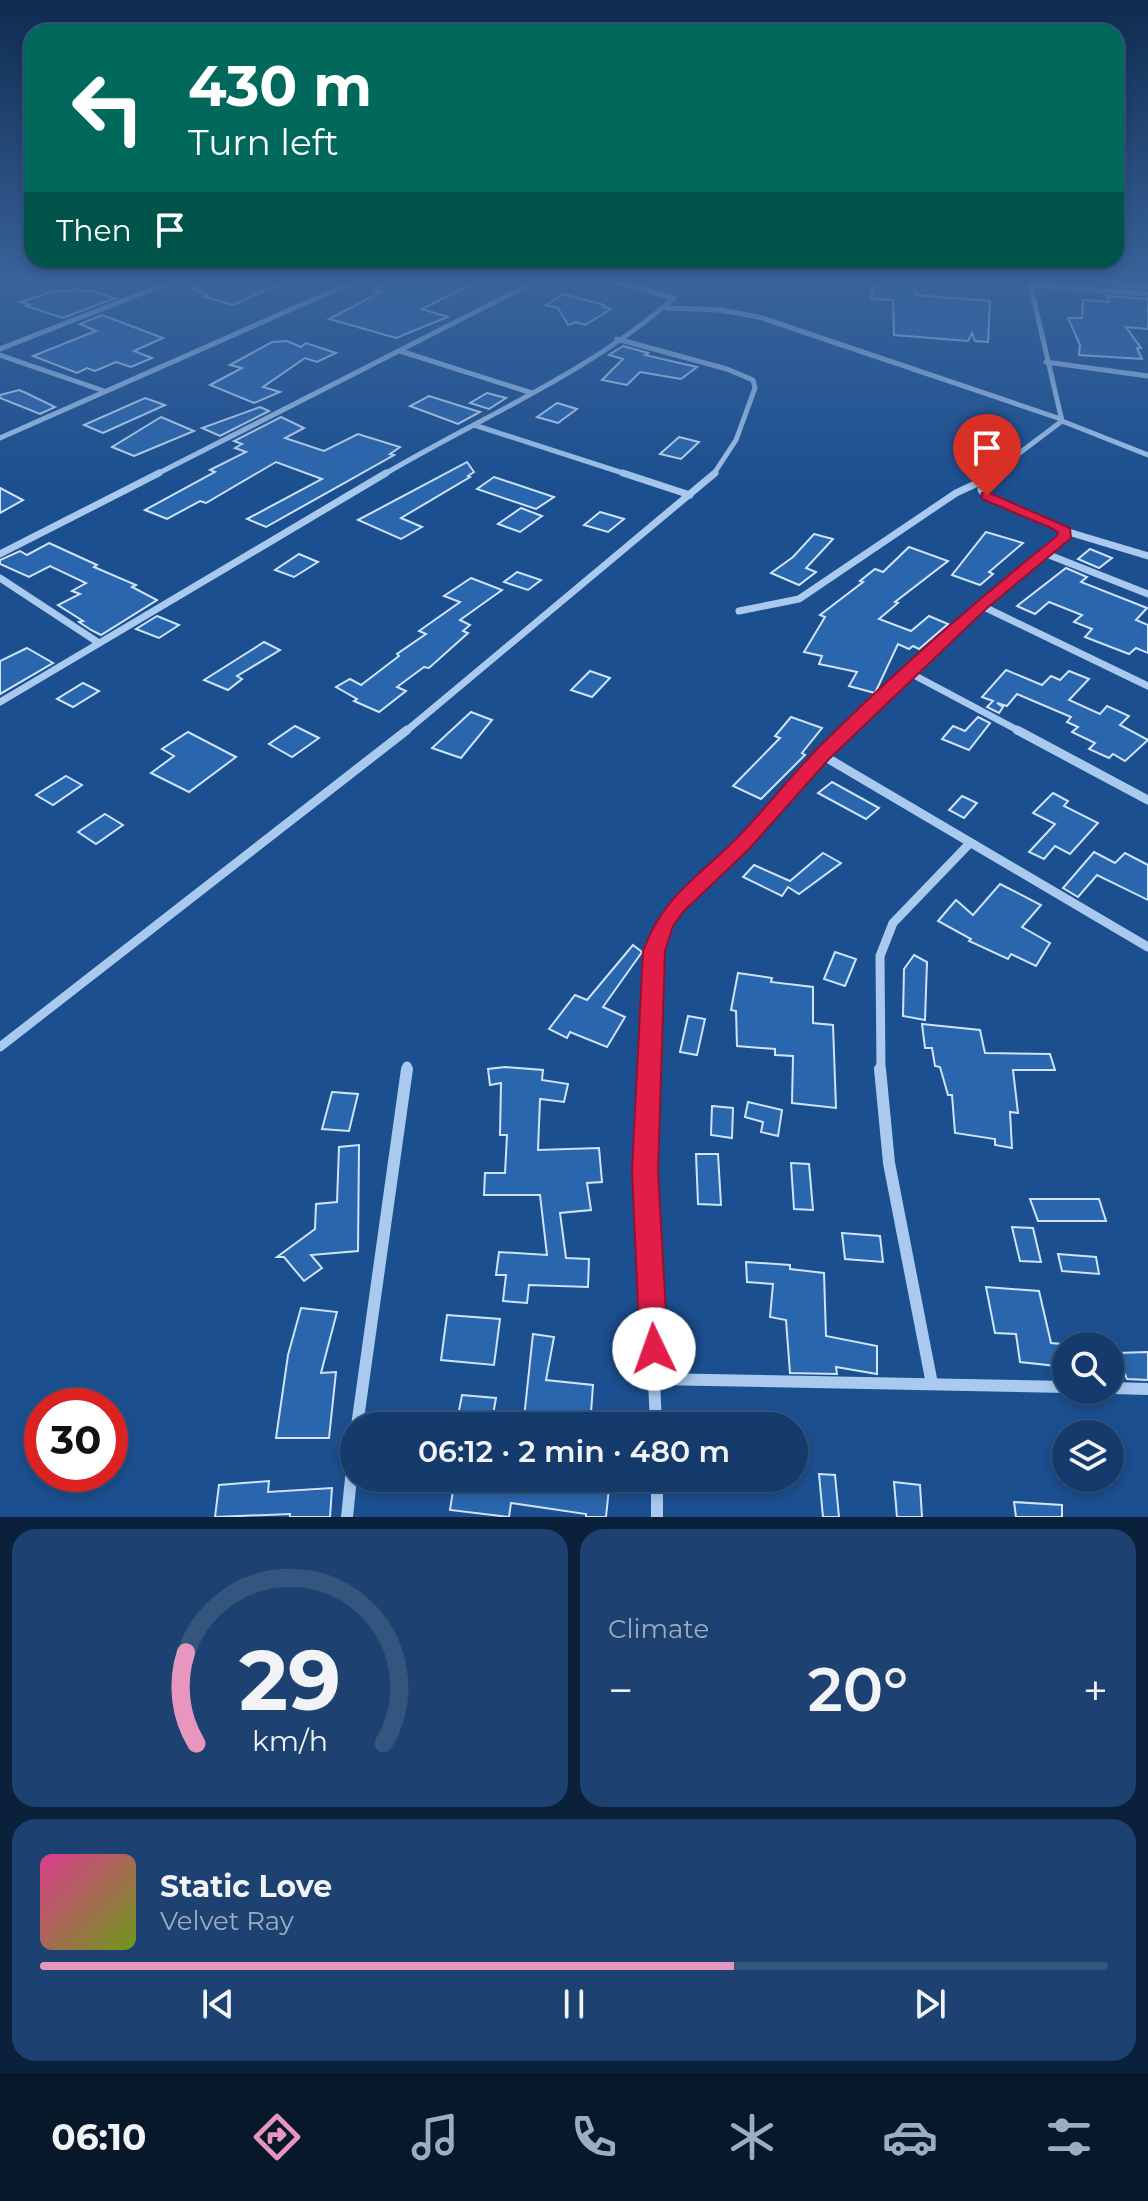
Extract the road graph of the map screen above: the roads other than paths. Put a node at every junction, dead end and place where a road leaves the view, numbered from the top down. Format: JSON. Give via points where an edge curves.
{"nodes":[{"id":1,"x":198,"y":350,"type":"edge"},
{"id":2,"x":600,"y":350,"type":"edge"},
{"id":3,"x":657,"y":350,"type":"edge"},
{"id":4,"x":862,"y":350,"type":"edge"},
{"id":5,"x":1044,"y":350,"type":"edge"},
{"id":6,"x":399,"y":351,"type":"joint"},
{"id":7,"x":0,"y":352,"type":"edge"},
{"id":8,"x":1046,"y":362,"type":"junction"},
{"id":9,"x":1148,"y":376,"type":"edge"},
{"id":10,"x":104,"y":391,"type":"junction"},
{"id":11,"x":532,"y":393,"type":"junction"},
{"id":12,"x":1062,"y":420,"type":"junction"},
{"id":13,"x":474,"y":425,"type":"junction"},
{"id":14,"x":0,"y":438,"type":"edge"},
{"id":15,"x":1148,"y":455,"type":"edge"},
{"id":16,"x":984,"y":480,"type":"junction"},
{"id":17,"x":690,"y":495,"type":"junction"},
{"id":18,"x":1065,"y":531,"type":"junction"},
{"id":19,"x":1044,"y":553,"type":"junction"},
{"id":20,"x":0,"y":554,"type":"edge"},
{"id":21,"x":1148,"y":556,"type":"edge"},
{"id":22,"x":0,"y":578,"type":"edge"},
{"id":23,"x":1148,"y":594,"type":"edge"},
{"id":24,"x":980,"y":605,"type":"junction"},
{"id":25,"x":739,"y":611,"type":"dead end"},
{"id":26,"x":99,"y":643,"type":"junction"},
{"id":27,"x":910,"y":673,"type":"junction"},
{"id":28,"x":1148,"y":686,"type":"edge"},
{"id":29,"x":0,"y":702,"type":"edge"},
{"id":30,"x":822,"y":755,"type":"junction"},
{"id":31,"x":1148,"y":800,"type":"edge"},
{"id":32,"x":970,"y":843,"type":"junction"},
{"id":33,"x":1148,"y":947,"type":"edge"},
{"id":34,"x":0,"y":1047,"type":"edge"},
{"id":35,"x":407,"y":1066,"type":"dead end"},
{"id":36,"x":655,"y":1379,"type":"junction"},
{"id":37,"x":932,"y":1384,"type":"junction"},
{"id":38,"x":1052,"y":1387,"type":"edge"},
{"id":39,"x":1124,"y":1388,"type":"edge"},
{"id":40,"x":1148,"y":1389,"type":"edge"},
{"id":41,"x":359,"y":1412,"type":"edge"},
{"id":42,"x":656,"y":1412,"type":"edge"},
{"id":43,"x":350,"y":1492,"type":"edge"},
{"id":44,"x":657,"y":1492,"type":"edge"},
{"id":45,"x":347,"y":1517,"type":"edge"},
{"id":46,"x":657,"y":1517,"type":"edge"}],
"edges":[{"from":1,"to":10,"type":"street"},
{"from":2,"to":11,"type":"street"},
{"from":3,"to":17,"type":"street","via":[[727,369],[753,380],[755,388],[736,440],[711,479]]},
{"from":4,"to":12,"type":"street"},
{"from":5,"to":8,"type":"street"},
{"from":6,"to":11,"type":"street"},
{"from":6,"to":20,"type":"street"},
{"from":7,"to":10,"type":"street"},
{"from":8,"to":9,"type":"street"},
{"from":8,"to":12,"type":"street"},
{"from":10,"to":14,"type":"street"},
{"from":11,"to":13,"type":"street"},
{"from":12,"to":15,"type":"street"},
{"from":12,"to":16,"type":"street"},
{"from":13,"to":17,"type":"street"},
{"from":13,"to":26,"type":"street"},
{"from":16,"to":18,"type":"street","via":[[981,490],[987,496]]},
{"from":16,"to":25,"type":"street","via":[[956,493],[799,599]]},
{"from":17,"to":34,"type":"street","via":[[445,701]]},
{"from":18,"to":19,"type":"street","via":[[1064,538]]},
{"from":18,"to":21,"type":"street"},
{"from":19,"to":23,"type":"street"},
{"from":19,"to":24,"type":"street"},
{"from":22,"to":26,"type":"street"},
{"from":24,"to":27,"type":"street"},
{"from":24,"to":28,"type":"street"},
{"from":26,"to":29,"type":"street"},
{"from":27,"to":30,"type":"street"},
{"from":27,"to":31,"type":"street"},
{"from":30,"to":32,"type":"street"},
{"from":30,"to":36,"type":"street","via":[[722,867],[677,906],[654,951],[645,1171]]},
{"from":32,"to":33,"type":"street"},
{"from":32,"to":37,"type":"street","via":[[893,923],[880,956],[880,1064],[889,1163]]},
{"from":35,"to":41,"type":"street"},
{"from":36,"to":37,"type":"street"},
{"from":36,"to":42,"type":"street"},
{"from":37,"to":38,"type":"street"},
{"from":39,"to":40,"type":"street"},
{"from":43,"to":45,"type":"street"},
{"from":44,"to":46,"type":"street"}]}
